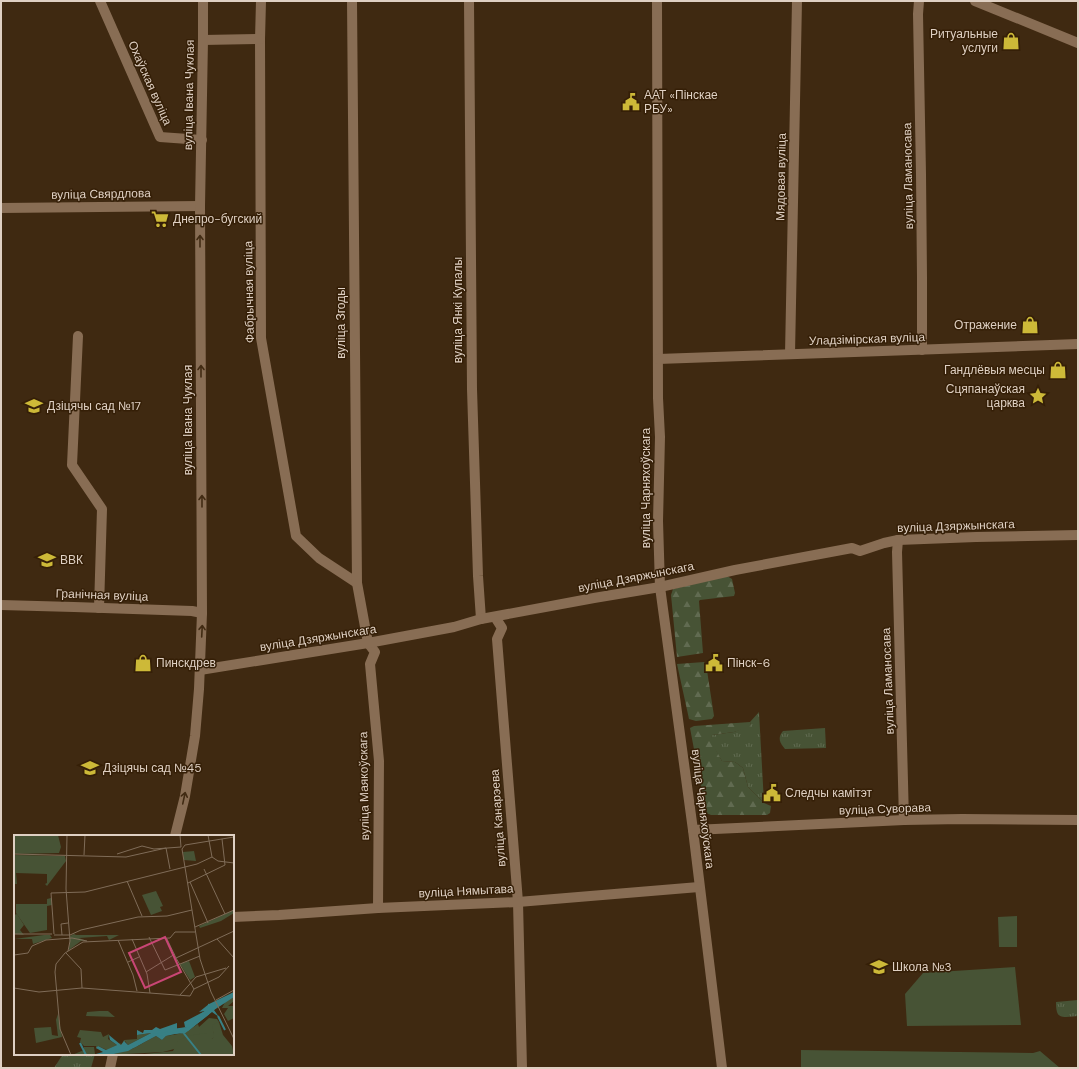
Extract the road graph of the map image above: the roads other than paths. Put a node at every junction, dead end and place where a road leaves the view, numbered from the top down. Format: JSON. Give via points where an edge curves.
{"nodes":[{"id":1,"x":100,"y":1,"type":"edge"},
{"id":2,"x":203,"y":1,"type":"edge"},
{"id":3,"x":261,"y":1,"type":"edge"},
{"id":4,"x":352,"y":1,"type":"edge"},
{"id":5,"x":469,"y":1,"type":"edge"},
{"id":6,"x":658,"y":1,"type":"edge"},
{"id":7,"x":798,"y":1,"type":"edge"},
{"id":8,"x":919,"y":1,"type":"edge"},
{"id":9,"x":975,"y":1,"type":"edge"},
{"id":10,"x":203,"y":40,"type":"junction"},
{"id":11,"x":260,"y":40,"type":"junction"},
{"id":12,"x":1078,"y":43,"type":"edge"},
{"id":13,"x":202,"y":140,"type":"junction"},
{"id":14,"x":200,"y":206,"type":"junction"},
{"id":15,"x":1,"y":208,"type":"edge"},
{"id":16,"x":78,"y":336,"type":"dead end"},
{"id":17,"x":1078,"y":344,"type":"edge"},
{"id":18,"x":922,"y":350,"type":"junction"},
{"id":19,"x":790,"y":354,"type":"junction"},
{"id":20,"x":658,"y":359,"type":"junction"},
{"id":21,"x":1078,"y":535,"type":"edge"},
{"id":22,"x":898,"y":540,"type":"junction"},
{"id":23,"x":357,"y":583,"type":"junction"},
{"id":24,"x":660,"y":587,"type":"junction"},
{"id":25,"x":1,"y":605,"type":"edge"},
{"id":26,"x":99,"y":608,"type":"junction"},
{"id":27,"x":202,"y":613,"type":"junction"},
{"id":28,"x":495,"y":617,"type":"junction"},
{"id":29,"x":481,"y":619,"type":"junction"},
{"id":30,"x":368,"y":643,"type":"junction"},
{"id":31,"x":200,"y":670,"type":"junction"},
{"id":32,"x":904,"y":820,"type":"junction"},
{"id":33,"x":1078,"y":820,"type":"edge"},
{"id":34,"x":693,"y":830,"type":"junction"},
{"id":35,"x":175,"y":835,"type":"edge"},
{"id":36,"x":699,"y":887,"type":"junction"},
{"id":37,"x":518,"y":902,"type":"junction"},
{"id":38,"x":378,"y":908,"type":"junction"},
{"id":39,"x":234,"y":917,"type":"edge"},
{"id":40,"x":113,"y":1055,"type":"edge"},
{"id":41,"x":110,"y":1068,"type":"edge"},
{"id":42,"x":522,"y":1068,"type":"edge"},
{"id":43,"x":722,"y":1068,"type":"edge"}],
"edges":[{"from":1,"to":13,"type":"street","name":"Охаўская вуліца","via":[[160,137]]},
{"from":2,"to":10,"type":"street","name":"вуліца Івана Чуклая"},
{"from":3,"to":11,"type":"street","name":"Фабрычная вуліца"},
{"from":4,"to":23,"type":"street","name":"вуліца Згоды"},
{"from":5,"to":29,"type":"street","name":"вуліца Янкі Купалы","via":[[472,389]]},
{"from":6,"to":20,"type":"street","name":"вуліца Чарняхоўскага"},
{"from":7,"to":19,"type":"street","name":"Мядовая вуліца"},
{"from":8,"to":18,"type":"street","name":"вуліца Ламаносава"},
{"from":9,"to":12,"type":"street"},
{"from":10,"to":11,"type":"street"},
{"from":10,"to":13,"type":"street","name":"вуліца Івана Чуклая"},
{"from":11,"to":23,"type":"street","name":"Фабрычная вуліца","via":[[261,338],[296,536],[319,558]]},
{"from":13,"to":14,"type":"street","name":"вуліца Івана Чуклая"},
{"from":14,"to":15,"type":"street","name":"вуліца Свярдлова"},
{"from":27,"to":14,"type":"street","name":"вуліца Івана Чуклая","one_way":true},
{"from":16,"to":26,"type":"street","via":[[72,466],[102,509]]},
{"from":17,"to":18,"type":"street","name":"Уладзімірская вуліца"},
{"from":18,"to":19,"type":"street","name":"Уладзімірская вуліца"},
{"from":19,"to":20,"type":"street","name":"Уладзімірская вуліца"},
{"from":20,"to":24,"type":"street","name":"вуліца Чарняхоўскага"},
{"from":21,"to":22,"type":"street","name":"вуліца Дзяржынскага"},
{"from":22,"to":24,"type":"street","name":"вуліца Дзяржынскага","via":[[860,551],[852,548]]},
{"from":22,"to":32,"type":"street","name":"вуліца Ламаносава"},
{"from":23,"to":30,"type":"street","name":"вуліца Згоды"},
{"from":24,"to":28,"type":"street","name":"вуліца Дзяржынскага"},
{"from":24,"to":34,"type":"street","name":"вуліца Чарняхоўскага"},
{"from":25,"to":26,"type":"street","name":"Гранічная вуліца"},
{"from":26,"to":27,"type":"street","name":"Гранічная вуліца"},
{"from":31,"to":27,"type":"street","name":"вуліца Івана Чуклая","one_way":true},
{"from":28,"to":29,"type":"street","name":"вуліца Дзяржынскага"},
{"from":28,"to":37,"type":"street","name":"вуліца Канарэева","via":[[502,628],[497,639]]},
{"from":29,"to":30,"type":"street","name":"вуліца Дзяржынскага","via":[[454,627]]},
{"from":30,"to":31,"type":"street","name":"вуліца Дзяржынскага"},
{"from":30,"to":38,"type":"street","name":"вуліца Маякоўскага","via":[[375,652],[370,664],[379,761]]},
{"from":35,"to":31,"type":"street","name":"вуліца Івана Чуклая","one_way":true,"via":[[195,736]]},
{"from":32,"to":33,"type":"street","name":"вуліца Суворава"},
{"from":32,"to":34,"type":"street","name":"вуліца Суворава"},
{"from":34,"to":36,"type":"street","name":"вуліца Чарняхоўскага"},
{"from":36,"to":37,"type":"street","name":"вуліца Нямытава"},
{"from":36,"to":43,"type":"street","name":"вуліца Чарняхоўскага"},
{"from":37,"to":38,"type":"street","name":"вуліца Нямытава"},
{"from":37,"to":42,"type":"street","name":"вуліца Канарэева"},
{"from":38,"to":39,"type":"street","name":"вуліца Нямытава"},
{"from":40,"to":41,"type":"street"}]}
